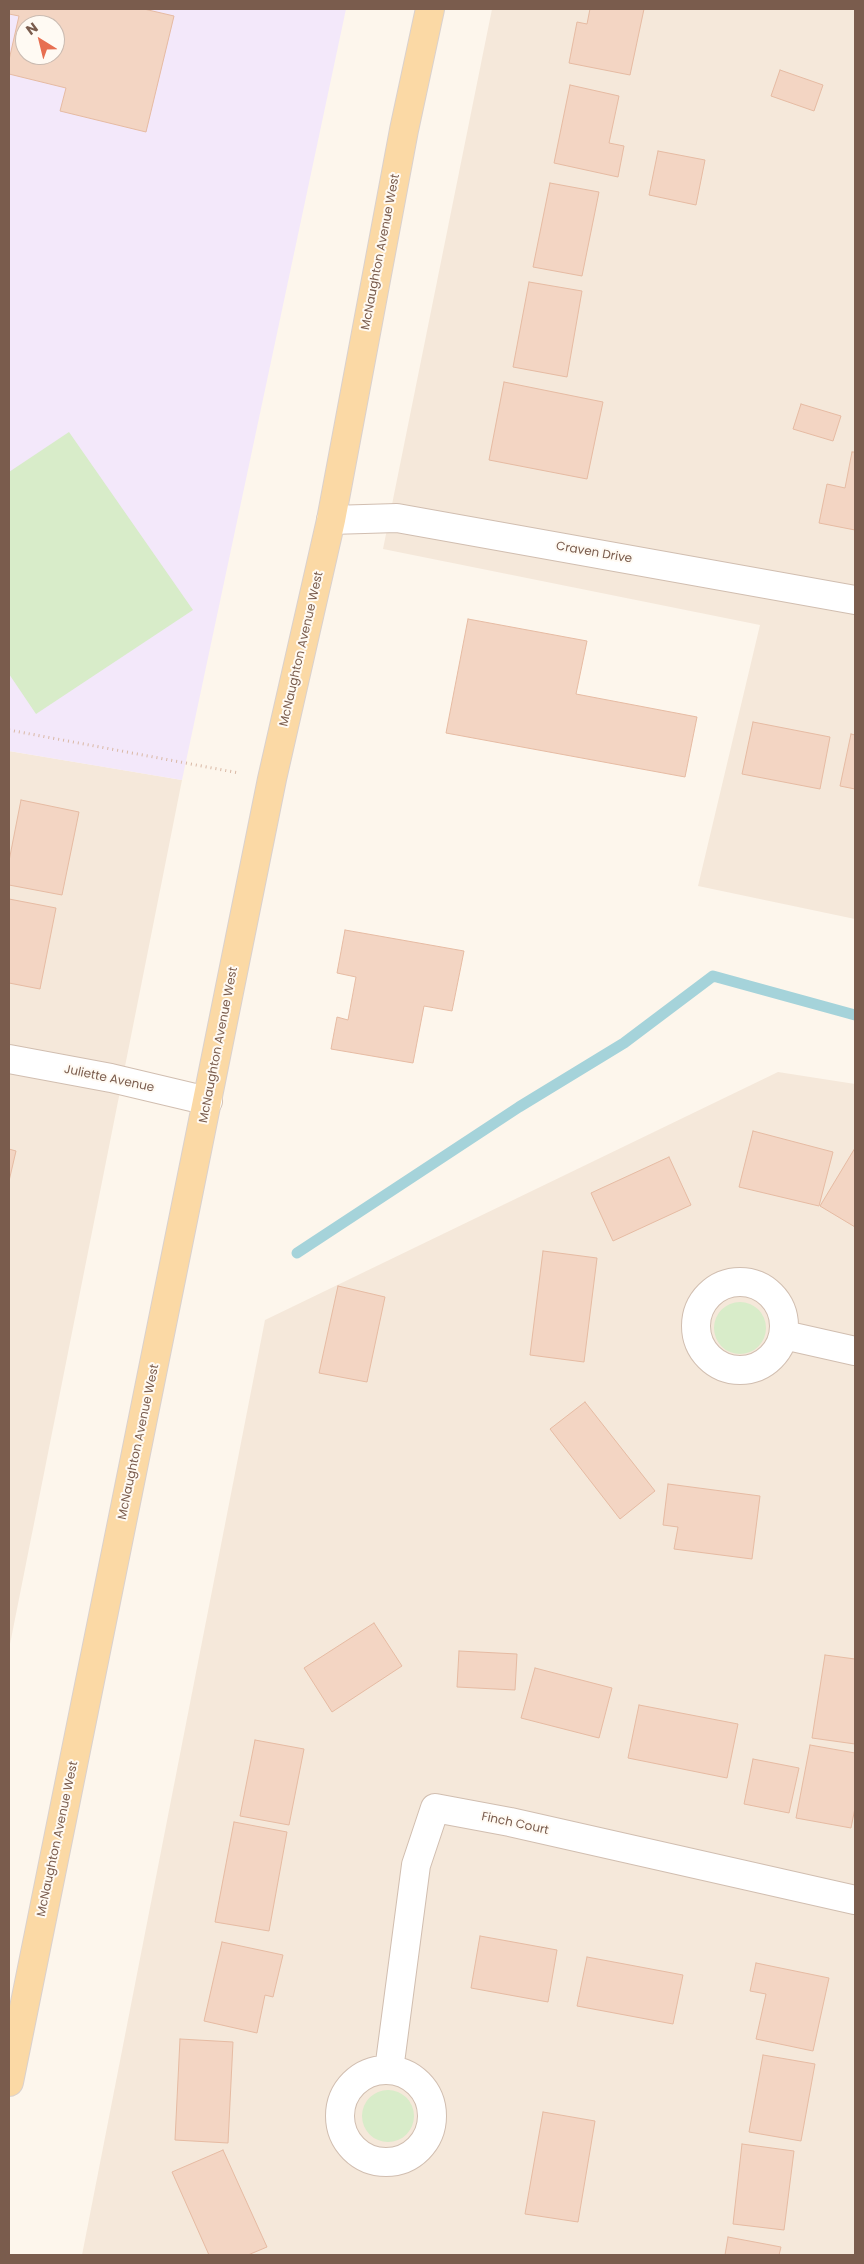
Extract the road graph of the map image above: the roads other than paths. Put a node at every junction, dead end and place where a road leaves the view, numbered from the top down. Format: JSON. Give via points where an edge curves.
{"nodes":[{"id":1,"x":430,"y":9,"type":"edge"},
{"id":2,"x":331,"y":520,"type":"junction"},
{"id":3,"x":855,"y":600,"type":"edge"},
{"id":4,"x":9,"y":1059,"type":"edge"},
{"id":5,"x":208,"y":1101,"type":"junction"},
{"id":6,"x":784,"y":1335,"type":"dead end"},
{"id":7,"x":855,"y":1351,"type":"edge"},
{"id":8,"x":855,"y":1900,"type":"edge"},
{"id":9,"x":389,"y":2070,"type":"dead end"},
{"id":10,"x":9,"y":2082,"type":"edge"}],
"edges":[{"from":1,"to":2,"type":"main road","name":"McNaughton Avenue West","via":[[404,130]]},
{"from":2,"to":3,"type":"street","name":"Craven Drive","via":[[397,518]]},
{"from":2,"to":5,"type":"main road","name":"McNaughton Avenue West","via":[[272,779]]},
{"from":4,"to":5,"type":"street","name":"Juliette Avenue"},
{"from":5,"to":10,"type":"main road","name":"McNaughton Avenue West"},
{"from":6,"to":7,"type":"street"},
{"from":8,"to":9,"type":"street","name":"Finch Court","via":[[435,1808],[416,1865]]}]}
